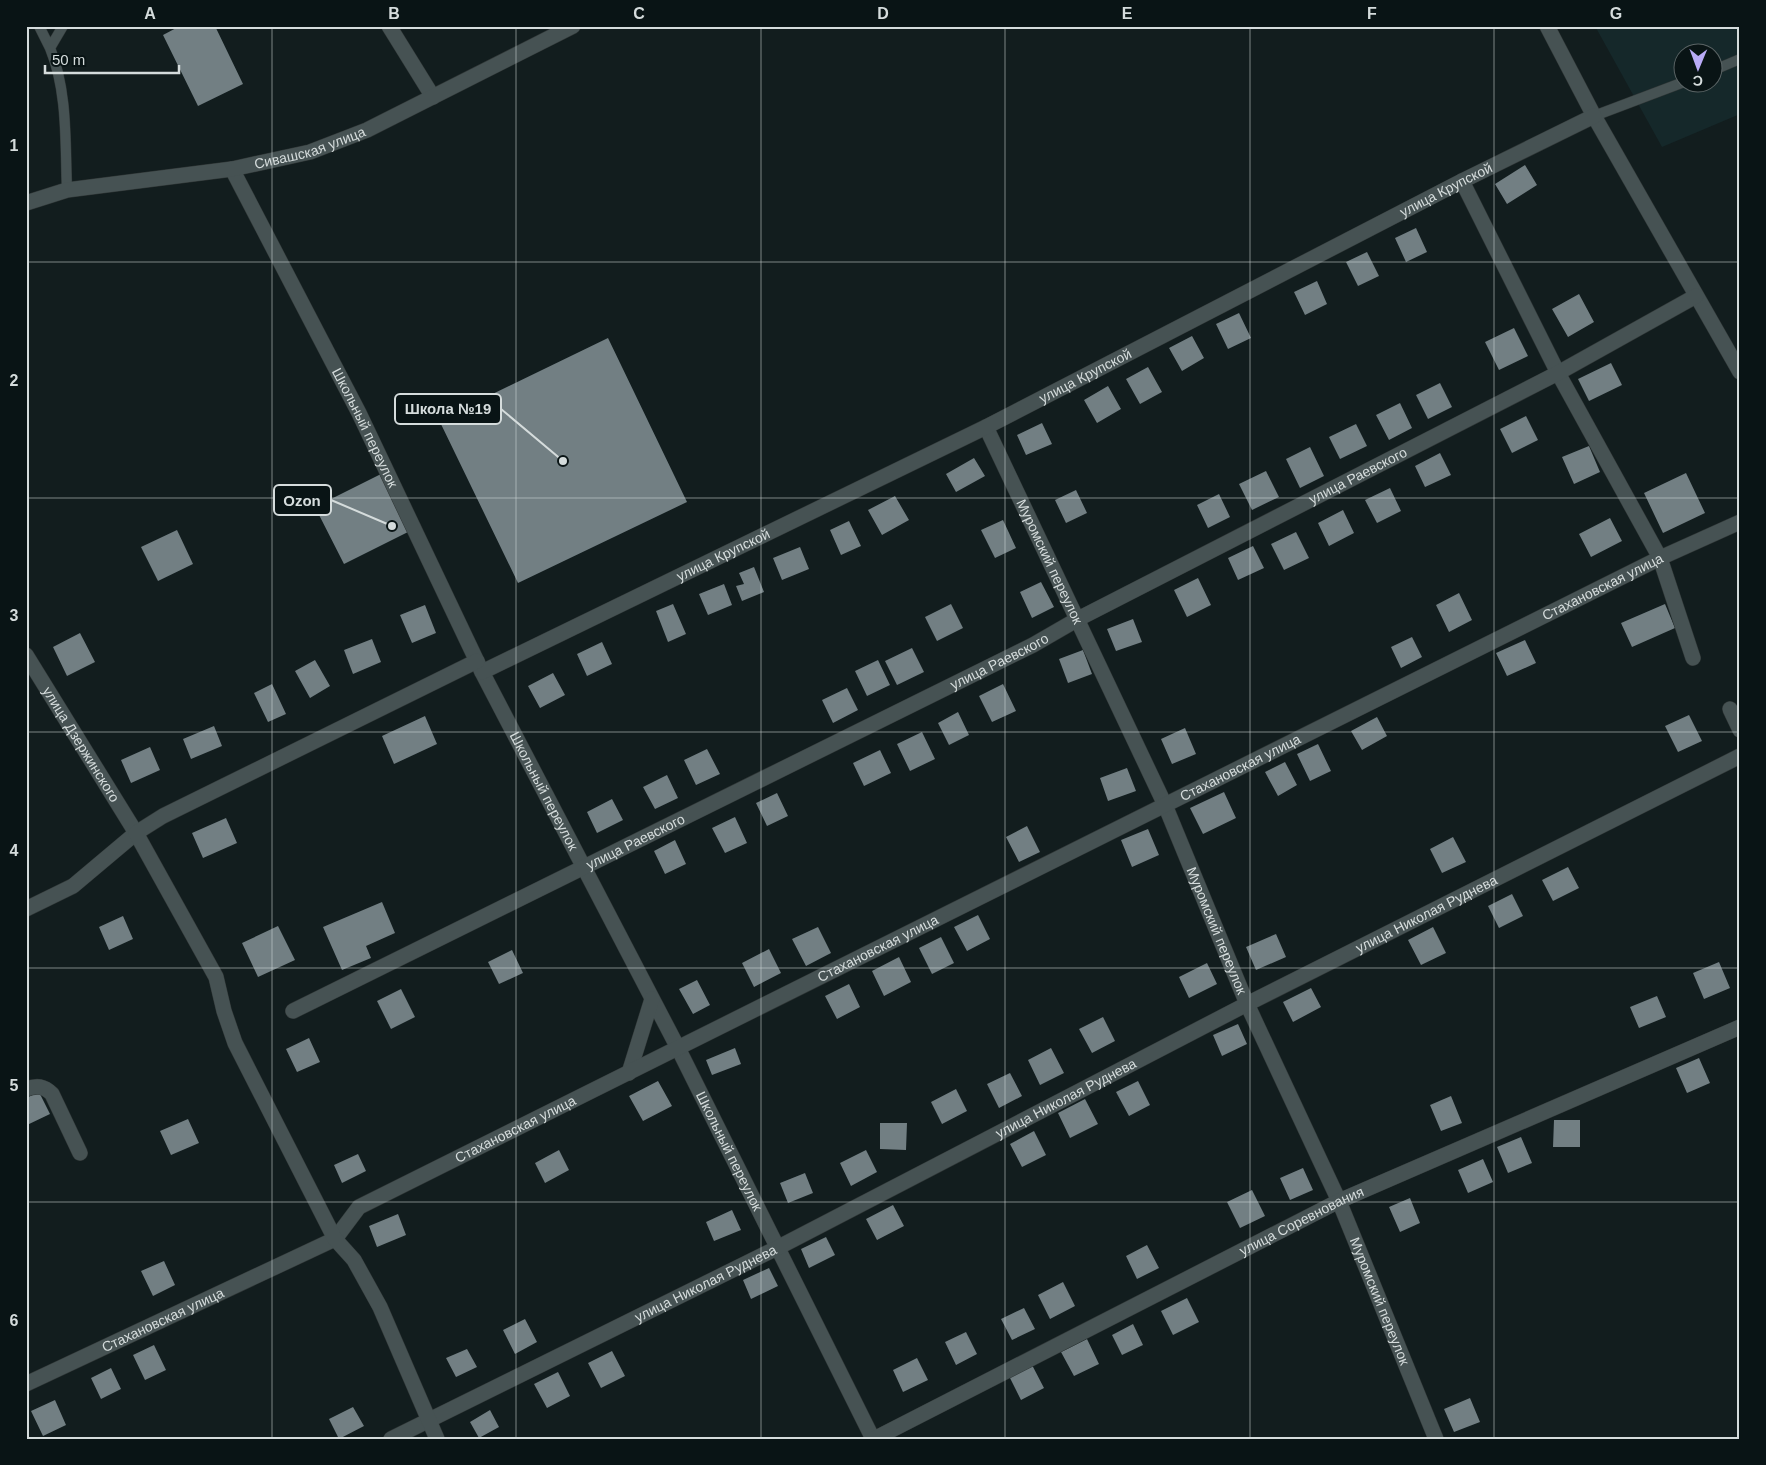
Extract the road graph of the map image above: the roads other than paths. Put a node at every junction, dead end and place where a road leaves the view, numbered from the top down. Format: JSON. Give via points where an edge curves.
{"nodes":[{"id":1,"x":39,"y":26,"type":"edge"},
{"id":2,"x":63,"y":26,"type":"edge"},
{"id":3,"x":389,"y":26,"type":"edge"},
{"id":4,"x":573,"y":26,"type":"edge"},
{"id":5,"x":1547,"y":26,"type":"edge"},
{"id":6,"x":50,"y":48,"type":"junction"},
{"id":7,"x":1740,"y":59,"type":"edge"},
{"id":8,"x":1724,"y":66,"type":"edge"},
{"id":9,"x":1674,"y":86,"type":"edge"},
{"id":10,"x":433,"y":97,"type":"junction"},
{"id":11,"x":1594,"y":116,"type":"junction"},
{"id":12,"x":232,"y":169,"type":"junction"},
{"id":13,"x":1462,"y":181,"type":"junction"},
{"id":14,"x":67,"y":190,"type":"junction"},
{"id":15,"x":26,"y":203,"type":"edge"},
{"id":16,"x":1696,"y":296,"type":"junction"},
{"id":17,"x":1740,"y":372,"type":"edge"},
{"id":18,"x":1558,"y":373,"type":"junction"},
{"id":19,"x":986,"y":427,"type":"junction"},
{"id":20,"x":1740,"y":522,"type":"edge"},
{"id":21,"x":1660,"y":558,"type":"junction"},
{"id":22,"x":1078,"y":619,"type":"junction"},
{"id":23,"x":26,"y":655,"type":"edge"},
{"id":24,"x":1693,"y":658,"type":"dead end"},
{"id":25,"x":480,"y":667,"type":"junction"},
{"id":26,"x":1730,"y":709,"type":"dead end"},
{"id":27,"x":1740,"y":730,"type":"edge"},
{"id":28,"x":1740,"y":756,"type":"edge"},
{"id":29,"x":1165,"y":805,"type":"junction"},
{"id":30,"x":136,"y":833,"type":"junction"},
{"id":31,"x":584,"y":868,"type":"junction"},
{"id":32,"x":26,"y":909,"type":"edge"},
{"id":33,"x":652,"y":999,"type":"junction"},
{"id":34,"x":1247,"y":1004,"type":"junction"},
{"id":35,"x":293,"y":1011,"type":"dead end"},
{"id":36,"x":1740,"y":1027,"type":"edge"},
{"id":37,"x":678,"y":1048,"type":"junction"},
{"id":38,"x":629,"y":1072,"type":"junction"},
{"id":39,"x":26,"y":1089,"type":"edge"},
{"id":40,"x":80,"y":1153,"type":"dead end"},
{"id":41,"x":1339,"y":1201,"type":"junction"},
{"id":42,"x":335,"y":1239,"type":"junction"},
{"id":43,"x":779,"y":1247,"type":"junction"},
{"id":44,"x":26,"y":1384,"type":"edge"},
{"id":45,"x":428,"y":1420,"type":"junction"},
{"id":46,"x":391,"y":1439,"type":"edge"},
{"id":47,"x":437,"y":1439,"type":"edge"},
{"id":48,"x":873,"y":1439,"type":"edge"},
{"id":49,"x":1436,"y":1439,"type":"edge"}],
"edges":[{"from":1,"to":6,"type":"lane"},
{"from":2,"to":6,"type":"lane"},
{"from":3,"to":10,"type":"street"},
{"from":4,"to":10,"type":"street","name":"Сивашская улица"},
{"from":5,"to":11,"type":"street"},
{"from":6,"to":14,"type":"lane","via":[[59,71],[62,95]]},
{"from":7,"to":8,"type":"lane"},
{"from":9,"to":11,"type":"lane"},
{"from":10,"to":12,"type":"street","name":"Сивашская улица","via":[[367,130],[310,152]]},
{"from":11,"to":13,"type":"street","name":"улица Крупской"},
{"from":11,"to":16,"type":"street"},
{"from":12,"to":14,"type":"street","name":"Сивашская улица"},
{"from":12,"to":25,"type":"street","name":"Школьный переулок","via":[[359,413]]},
{"from":13,"to":18,"type":"street"},
{"from":13,"to":19,"type":"street","name":"улица Крупской"},
{"from":14,"to":15,"type":"street","name":"Сивашская улица"},
{"from":16,"to":17,"type":"street"},
{"from":16,"to":18,"type":"street","name":"улица Раевского"},
{"from":18,"to":21,"type":"street"},
{"from":18,"to":22,"type":"street","name":"улица Раевского"},
{"from":19,"to":22,"type":"street","name":"Муромский переулок"},
{"from":19,"to":25,"type":"street","name":"улица Крупской"},
{"from":20,"to":21,"type":"street","name":"Стахановская улица"},
{"from":21,"to":24,"type":"street"},
{"from":21,"to":29,"type":"street","name":"Стахановская улица"},
{"from":22,"to":29,"type":"street","name":"Муромский переулок"},
{"from":22,"to":31,"type":"street","name":"улица Раевского","via":[[1033,645]]},
{"from":23,"to":30,"type":"street","name":"улица Дзержинского"},
{"from":25,"to":30,"type":"street","name":"улица Крупской","via":[[354,720],[162,816]]},
{"from":25,"to":31,"type":"street","name":"Школьный переулок"},
{"from":26,"to":27,"type":"street"},
{"from":28,"to":34,"type":"street","name":"улица Николая Руднева"},
{"from":29,"to":34,"type":"street","name":"Муромский переулок"},
{"from":29,"to":37,"type":"street","name":"Стахановская улица"},
{"from":30,"to":32,"type":"street","name":"улица Крупской","via":[[73,886]]},
{"from":30,"to":42,"type":"street","name":"улица Дзержинского","via":[[216,978],[235,1043]]},
{"from":31,"to":33,"type":"street","name":"Школьный переулок"},
{"from":31,"to":35,"type":"street","name":"улица Раевского"},
{"from":33,"to":37,"type":"street","name":"Школьный переулок"},
{"from":33,"to":38,"type":"street"},
{"from":34,"to":41,"type":"street","name":"Муромский переулок"},
{"from":34,"to":43,"type":"street","name":"улица Николая Руднева"},
{"from":36,"to":41,"type":"street","name":"улица Соревнования"},
{"from":37,"to":38,"type":"street","name":"Стахановская улица"},
{"from":37,"to":43,"type":"street","name":"Школьный переулок"},
{"from":38,"to":42,"type":"street","name":"Стахановская улица","via":[[358,1207]]},
{"from":39,"to":40,"type":"street","via":[[38,1086],[52,1094]]},
{"from":41,"to":48,"type":"street","name":"улица Соревнования"},
{"from":41,"to":49,"type":"street","name":"Муромский переулок"},
{"from":42,"to":44,"type":"street","name":"Стахановская улица"},
{"from":42,"to":45,"type":"street","name":"улица Дзержинского","via":[[354,1260],[380,1307]]},
{"from":43,"to":45,"type":"street","name":"улица Николая Руднева"},
{"from":43,"to":48,"type":"street","name":"Школьный переулок"},
{"from":45,"to":46,"type":"street","name":"улица Николая Руднева"},
{"from":45,"to":47,"type":"street","name":"улица Дзержинского"}]}
